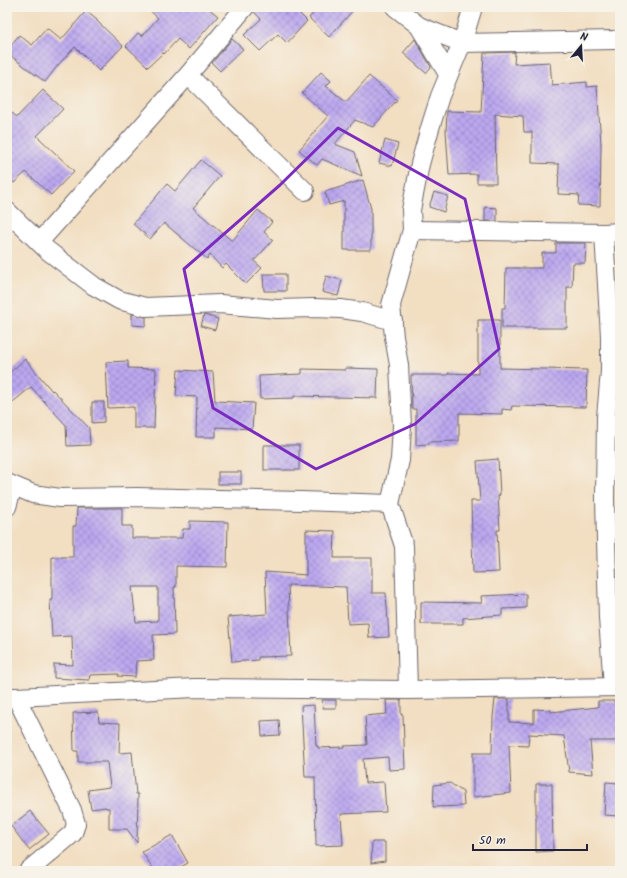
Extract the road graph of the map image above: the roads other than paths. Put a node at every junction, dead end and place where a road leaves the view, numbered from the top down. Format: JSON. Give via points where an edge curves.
{"nodes":[{"id":1,"x":245,"y":7,"type":"edge"},
{"id":2,"x":395,"y":7,"type":"edge"},
{"id":3,"x":473,"y":7,"type":"edge"},
{"id":4,"x":419,"y":26,"type":"junction"},
{"id":5,"x":620,"y":39,"type":"edge"},
{"id":6,"x":462,"y":43,"type":"junction"},
{"id":7,"x":448,"y":74,"type":"junction"},
{"id":8,"x":188,"y":75,"type":"junction"},
{"id":9,"x":305,"y":191,"type":"dead end"},
{"id":10,"x":7,"y":211,"type":"edge"},
{"id":11,"x":412,"y":230,"type":"junction"},
{"id":12,"x":612,"y":233,"type":"edge"},
{"id":13,"x":39,"y":242,"type":"junction"},
{"id":14,"x":393,"y":321,"type":"junction"},
{"id":15,"x":10,"y":485,"type":"edge"},
{"id":16,"x":390,"y":504,"type":"junction"},
{"id":17,"x":7,"y":507,"type":"edge"},
{"id":18,"x":616,"y":687,"type":"edge"},
{"id":19,"x":408,"y":690,"type":"junction"},
{"id":20,"x":12,"y":697,"type":"edge"},
{"id":21,"x":28,"y":871,"type":"edge"}],
"edges":[{"from":1,"to":8,"type":"street"},
{"from":2,"to":4,"type":"street"},
{"from":3,"to":6,"type":"street"},
{"from":4,"to":6,"type":"street"},
{"from":4,"to":7,"type":"street"},
{"from":5,"to":6,"type":"street"},
{"from":6,"to":7,"type":"street"},
{"from":7,"to":11,"type":"street","via":[[420,164],[411,210]]},
{"from":8,"to":9,"type":"street"},
{"from":8,"to":13,"type":"street"},
{"from":10,"to":13,"type":"street"},
{"from":11,"to":12,"type":"street"},
{"from":11,"to":14,"type":"street","via":[[392,305]]},
{"from":12,"to":18,"type":"street","via":[[605,499],[608,618]]},
{"from":13,"to":14,"type":"street","via":[[94,286],[119,300],[145,308],[220,304],[277,309],[341,308]]},
{"from":14,"to":16,"type":"street","via":[[399,365],[402,426],[400,460]]},
{"from":15,"to":16,"type":"street","via":[[33,494],[60,498],[137,497]]},
{"from":15,"to":17,"type":"street"},
{"from":16,"to":19,"type":"street","via":[[404,546]]},
{"from":18,"to":19,"type":"street"},
{"from":19,"to":20,"type":"street","via":[[195,688]]},
{"from":20,"to":21,"type":"street","via":[[72,810],[76,824],[73,833]]}]}
